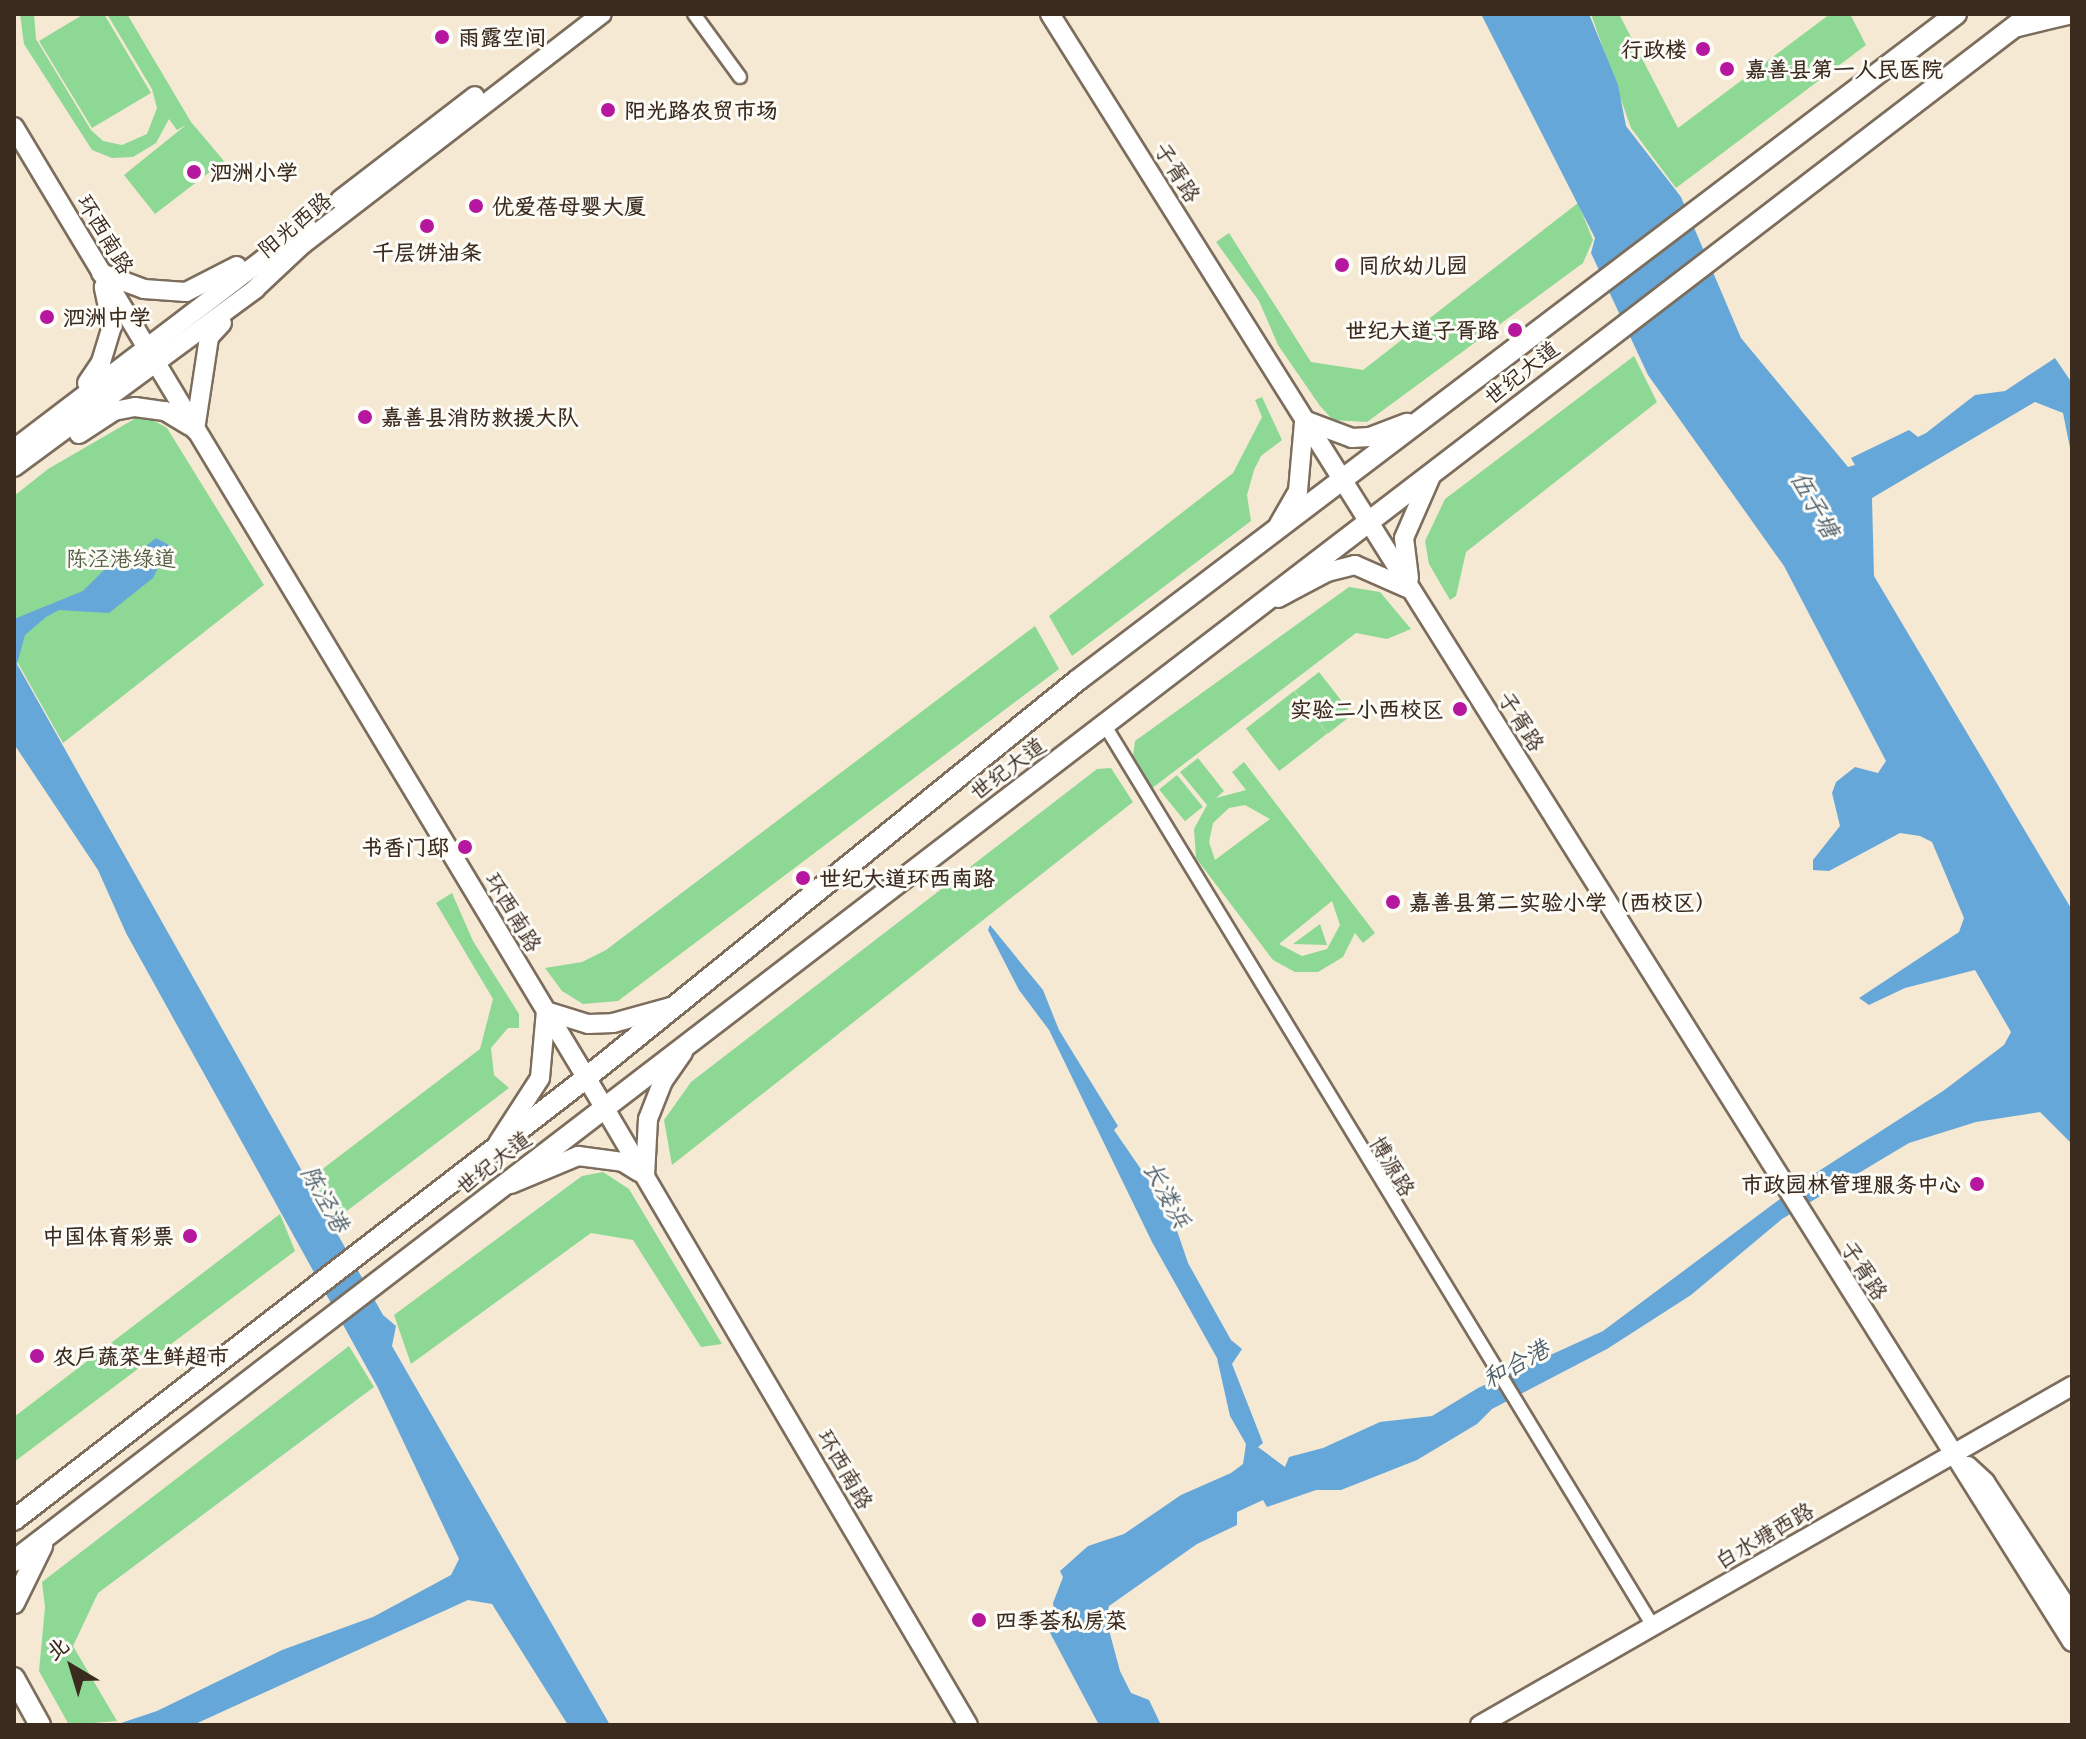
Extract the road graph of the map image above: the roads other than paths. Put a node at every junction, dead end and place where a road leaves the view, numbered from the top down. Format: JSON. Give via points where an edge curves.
{"nodes":[{"id":1,"x":582,"y":14,"type":"edge"},
{"id":2,"x":602,"y":14,"type":"edge"},
{"id":3,"x":694,"y":14,"type":"edge"},
{"id":4,"x":1050,"y":14,"type":"edge"},
{"id":5,"x":1956,"y":14,"type":"edge"},
{"id":6,"x":2031,"y":14,"type":"edge"},
{"id":7,"x":2072,"y":14,"type":"edge"},
{"id":8,"x":2011,"y":29,"type":"junction"},
{"id":9,"x":740,"y":77,"type":"dead end"},
{"id":10,"x":14,"y":127,"type":"edge"},
{"id":11,"x":274,"y":251,"type":"junction"},
{"id":12,"x":101,"y":273,"type":"junction"},
{"id":13,"x":255,"y":289,"type":"junction"},
{"id":14,"x":151,"y":355,"type":"junction"},
{"id":15,"x":78,"y":397,"type":"junction"},
{"id":16,"x":1448,"y":399,"type":"junction"},
{"id":17,"x":1304,"y":420,"type":"junction"},
{"id":18,"x":195,"y":430,"type":"junction"},
{"id":19,"x":41,"y":448,"type":"junction"},
{"id":20,"x":14,"y":449,"type":"edge"},
{"id":21,"x":14,"y":467,"type":"edge"},
{"id":22,"x":1436,"y":468,"type":"junction"},
{"id":23,"x":1341,"y":480,"type":"junction"},
{"id":24,"x":1368,"y":520,"type":"junction"},
{"id":25,"x":1275,"y":530,"type":"junction"},
{"id":26,"x":1413,"y":592,"type":"junction"},
{"id":27,"x":1251,"y":611,"type":"junction"},
{"id":28,"x":1104,"y":724,"type":"junction"},
{"id":29,"x":674,"y":1006,"type":"junction"},
{"id":30,"x":546,"y":1011,"type":"junction"},
{"id":31,"x":696,"y":1036,"type":"junction"},
{"id":32,"x":586,"y":1078,"type":"junction"},
{"id":33,"x":604,"y":1107,"type":"junction"},
{"id":34,"x":493,"y":1149,"type":"junction"},
{"id":35,"x":645,"y":1176,"type":"junction"},
{"id":36,"x":499,"y":1188,"type":"junction"},
{"id":37,"x":2072,"y":1386,"type":"edge"},
{"id":38,"x":1954,"y":1453,"type":"junction"},
{"id":39,"x":64,"y":1482,"type":"junction"},
{"id":40,"x":14,"y":1501,"type":"edge"},
{"id":41,"x":14,"y":1520,"type":"edge"},
{"id":42,"x":52,"y":1532,"type":"junction"},
{"id":43,"x":14,"y":1561,"type":"edge"},
{"id":44,"x":14,"y":1603,"type":"edge"},
{"id":45,"x":2072,"y":1615,"type":"edge"},
{"id":46,"x":1653,"y":1626,"type":"junction"},
{"id":47,"x":2072,"y":1642,"type":"edge"},
{"id":48,"x":14,"y":1678,"type":"edge"},
{"id":49,"x":40,"y":1725,"type":"edge"},
{"id":50,"x":968,"y":1725,"type":"edge"},
{"id":51,"x":1480,"y":1725,"type":"edge"}],
"edges":[{"from":1,"to":11,"type":"street","name":"阳光西路"},
{"from":2,"to":13,"type":"street","name":"阳光西路","via":[[303,244]]},
{"from":3,"to":9,"type":"street"},
{"from":4,"to":17,"type":"street","name":"子胥路"},
{"from":5,"to":16,"type":"main road","name":"世纪大道"},
{"from":6,"to":8,"type":"main road","name":"世纪大道"},
{"from":7,"to":8,"type":"street"},
{"from":8,"to":22,"type":"main road","name":"世纪大道"},
{"from":10,"to":12,"type":"street","name":"环西南路"},
{"from":11,"to":12,"type":"street","via":[[186,292],[144,289]]},
{"from":11,"to":14,"type":"street","name":"阳光西路"},
{"from":12,"to":14,"type":"street","name":"环西南路"},
{"from":12,"to":15,"type":"street","via":[[112,326],[101,362]]},
{"from":13,"to":14,"type":"street","name":"阳光西路"},
{"from":13,"to":18,"type":"street","via":[[209,337]]},
{"from":14,"to":15,"type":"street","name":"阳光西路"},
{"from":14,"to":18,"type":"street","name":"环西南路"},
{"from":14,"to":19,"type":"street","name":"阳光西路"},
{"from":15,"to":20,"type":"street","name":"阳光西路"},
{"from":16,"to":17,"type":"street","via":[[1395,431],[1370,437],[1343,436]]},
{"from":16,"to":23,"type":"main road","name":"世纪大道"},
{"from":17,"to":23,"type":"street","name":"子胥路"},
{"from":17,"to":25,"type":"street","via":[[1298,491]]},
{"from":18,"to":19,"type":"street","via":[[165,411],[135,407],[114,411],[70,439]]},
{"from":18,"to":30,"type":"street","name":"环西南路"},
{"from":19,"to":21,"type":"street","name":"阳光西路"},
{"from":22,"to":24,"type":"main road","name":"世纪大道"},
{"from":22,"to":26,"type":"street","via":[[1404,538]]},
{"from":23,"to":24,"type":"street","name":"子胥路"},
{"from":23,"to":25,"type":"main road","name":"世纪大道"},
{"from":24,"to":26,"type":"street","name":"子胥路"},
{"from":24,"to":27,"type":"main road","name":"世纪大道"},
{"from":25,"to":29,"type":"main road","name":"世纪大道","via":[[1078,680]]},
{"from":26,"to":27,"type":"street","via":[[1384,574],[1355,565],[1327,572]]},
{"from":26,"to":38,"type":"street","name":"子胥路"},
{"from":27,"to":28,"type":"main road","name":"世纪大道"},
{"from":28,"to":31,"type":"main road","name":"世纪大道"},
{"from":28,"to":46,"type":"street","name":"博源路"},
{"from":29,"to":30,"type":"street","via":[[613,1023],[588,1024]]},
{"from":29,"to":32,"type":"main road","name":"世纪大道"},
{"from":30,"to":32,"type":"street","name":"环西南路"},
{"from":30,"to":34,"type":"street","via":[[540,1078]]},
{"from":31,"to":33,"type":"main road","name":"世纪大道"},
{"from":31,"to":35,"type":"street","via":[[663,1081],[648,1119]]},
{"from":32,"to":33,"type":"street","name":"环西南路"},
{"from":32,"to":34,"type":"main road","name":"世纪大道"},
{"from":33,"to":35,"type":"street","name":"环西南路"},
{"from":33,"to":36,"type":"main road","name":"世纪大道"},
{"from":34,"to":39,"type":"main road","name":"世纪大道"},
{"from":35,"to":36,"type":"street","via":[[623,1162],[578,1156]]},
{"from":35,"to":50,"type":"street","name":"环西南路"},
{"from":36,"to":42,"type":"main road","name":"世纪大道"},
{"from":37,"to":38,"type":"street","name":"白水塘西路"},
{"from":38,"to":45,"type":"street","name":"子胥路","via":[[1985,1482]]},
{"from":38,"to":46,"type":"street","name":"白水塘西路"},
{"from":38,"to":47,"type":"street","name":"子胥路"},
{"from":39,"to":40,"type":"main road"},
{"from":39,"to":41,"type":"main road","name":"世纪大道"},
{"from":42,"to":43,"type":"main road","name":"世纪大道"},
{"from":42,"to":44,"type":"main road","via":[[29,1565]]},
{"from":46,"to":51,"type":"street","name":"白水塘西路"},
{"from":48,"to":49,"type":"main road"}]}
